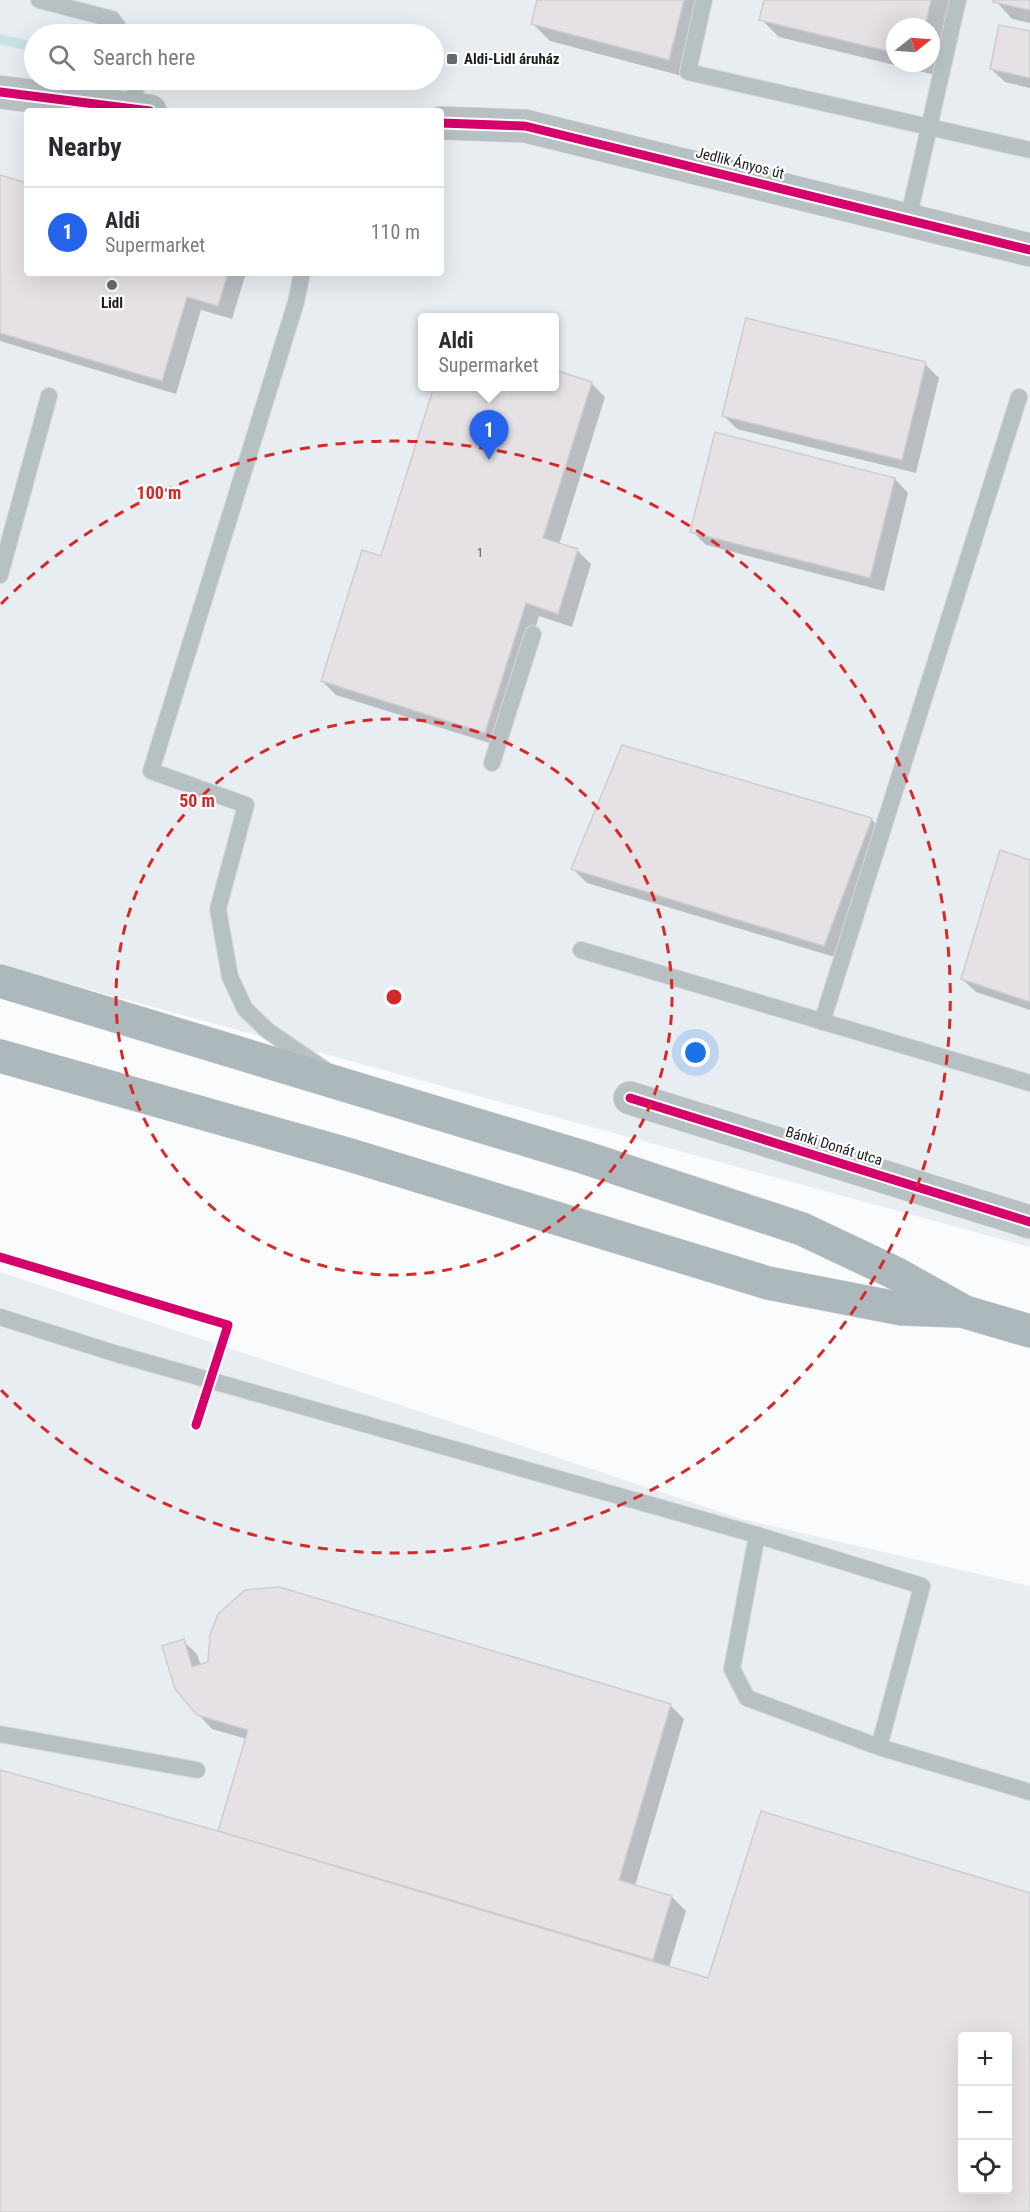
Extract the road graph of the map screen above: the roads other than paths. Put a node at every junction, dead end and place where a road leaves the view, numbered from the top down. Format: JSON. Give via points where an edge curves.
{"nodes":[{"id":1,"x":39,"y":0,"type":"edge"},
{"id":2,"x":704,"y":0,"type":"edge"},
{"id":3,"x":958,"y":0,"type":"edge"},
{"id":4,"x":116,"y":24,"type":"edge"},
{"id":5,"x":136,"y":90,"type":"edge"},
{"id":6,"x":0,"y":92,"type":"edge"},
{"id":7,"x":118,"y":108,"type":"edge"},
{"id":8,"x":133,"y":108,"type":"edge"},
{"id":9,"x":444,"y":123,"type":"edge"},
{"id":10,"x":929,"y":126,"type":"junction"},
{"id":11,"x":1030,"y":150,"type":"edge"},
{"id":12,"x":908,"y":220,"type":"junction"},
{"id":13,"x":1030,"y":250,"type":"edge"},
{"id":14,"x":301,"y":276,"type":"edge"},
{"id":15,"x":50,"y":396,"type":"dead end"},
{"id":16,"x":1019,"y":397,"type":"dead end"},
{"id":17,"x":0,"y":574,"type":"edge"},
{"id":18,"x":533,"y":634,"type":"dead end"},
{"id":19,"x":492,"y":764,"type":"dead end"},
{"id":20,"x":581,"y":950,"type":"dead end"},
{"id":21,"x":2,"y":980,"type":"edge"},
{"id":22,"x":822,"y":1022,"type":"junction"},
{"id":23,"x":0,"y":1056,"type":"edge"},
{"id":24,"x":1030,"y":1083,"type":"edge"},
{"id":25,"x":351,"y":1087,"type":"junction"},
{"id":26,"x":630,"y":1098,"type":"dead end"},
{"id":27,"x":1030,"y":1222,"type":"edge"},
{"id":28,"x":965,"y":1312,"type":"junction"},
{"id":29,"x":0,"y":1317,"type":"edge"},
{"id":30,"x":1030,"y":1331,"type":"edge"},
{"id":31,"x":757,"y":1535,"type":"junction"},
{"id":32,"x":0,"y":1734,"type":"edge"},
{"id":33,"x":879,"y":1747,"type":"junction"},
{"id":34,"x":197,"y":1770,"type":"dead end"},
{"id":35,"x":1030,"y":1792,"type":"edge"}],
"edges":[{"from":1,"to":4,"type":"lane","via":[[112,19]]},
{"from":2,"to":10,"type":"lane","via":[[688,72]]},
{"from":3,"to":10,"type":"lane"},
{"from":5,"to":8,"type":"lane"},
{"from":6,"to":7,"type":"street"},
{"from":9,"to":12,"type":"street","name":"Jedlik Ányos út","via":[[525,126]]},
{"from":10,"to":11,"type":"lane"},
{"from":10,"to":12,"type":"lane"},
{"from":12,"to":13,"type":"street","name":"Jedlik Ányos út"},
{"from":14,"to":25,"type":"lane","via":[[151,771],[246,805],[218,909],[230,977],[245,1009],[268,1031]]},
{"from":15,"to":17,"type":"lane"},
{"from":16,"to":22,"type":"lane"},
{"from":18,"to":19,"type":"lane"},
{"from":20,"to":22,"type":"lane"},
{"from":21,"to":25,"type":"main road"},
{"from":22,"to":24,"type":"lane"},
{"from":23,"to":28,"type":"main road","via":[[350,1155],[768,1283],[902,1309]]},
{"from":25,"to":28,"type":"main road","via":[[802,1229]]},
{"from":26,"to":27,"type":"street","name":"Bánki Donát utca"},
{"from":28,"to":30,"type":"main road"},
{"from":29,"to":31,"type":"lane","via":[[117,1354]]},
{"from":31,"to":33,"type":"lane","via":[[732,1669],[747,1698]]},
{"from":31,"to":33,"type":"lane","via":[[922,1586]]},
{"from":32,"to":34,"type":"lane"},
{"from":33,"to":35,"type":"lane"}]}
